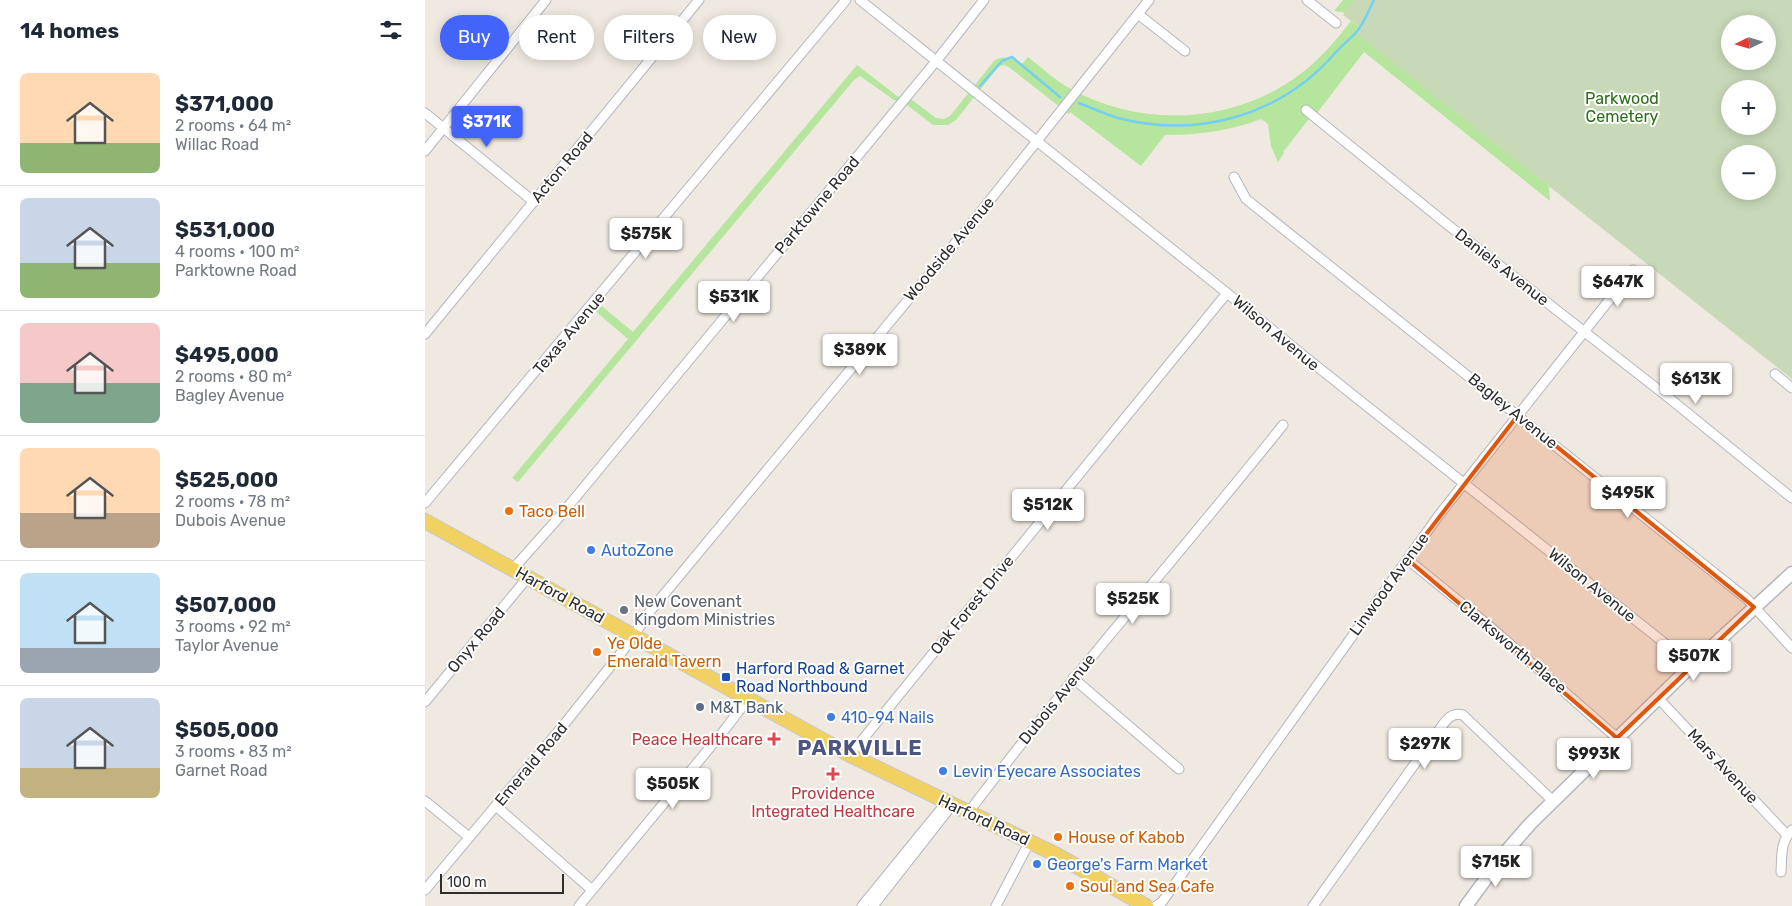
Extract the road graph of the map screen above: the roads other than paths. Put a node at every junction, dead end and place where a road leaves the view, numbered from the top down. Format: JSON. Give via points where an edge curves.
{"nodes":[{"id":1,"x":546,"y":0,"type":"edge"},
{"id":2,"x":699,"y":0,"type":"edge"},
{"id":3,"x":846,"y":0,"type":"edge"},
{"id":4,"x":860,"y":0,"type":"edge"},
{"id":5,"x":984,"y":0,"type":"edge"},
{"id":6,"x":1149,"y":0,"type":"edge"},
{"id":7,"x":1307,"y":0,"type":"edge"},
{"id":8,"x":1317,"y":3,"type":"edge"},
{"id":9,"x":1138,"y":14,"type":"junction"},
{"id":10,"x":1336,"y":23,"type":"dead end"},
{"id":11,"x":1185,"y":51,"type":"dead end"},
{"id":12,"x":937,"y":60,"type":"junction"},
{"id":13,"x":1306,"y":110,"type":"dead end"},
{"id":14,"x":425,"y":113,"type":"edge"},
{"id":15,"x":443,"y":128,"type":"junction"},
{"id":16,"x":1038,"y":142,"type":"junction"},
{"id":17,"x":425,"y":151,"type":"edge"},
{"id":18,"x":1233,"y":177,"type":"dead end"},
{"id":19,"x":534,"y":202,"type":"junction"},
{"id":20,"x":1633,"y":270,"type":"dead end"},
{"id":21,"x":1227,"y":293,"type":"junction"},
{"id":22,"x":1584,"y":332,"type":"junction"},
{"id":23,"x":425,"y":334,"type":"edge"},
{"id":24,"x":1775,"y":374,"type":"dead end"},
{"id":25,"x":1792,"y":388,"type":"edge"},
{"id":26,"x":1518,"y":415,"type":"junction"},
{"id":27,"x":1283,"y":425,"type":"dead end"},
{"id":28,"x":1463,"y":483,"type":"junction"},
{"id":29,"x":1792,"y":498,"type":"edge"},
{"id":30,"x":425,"y":503,"type":"edge"},
{"id":31,"x":425,"y":520,"type":"edge"},
{"id":32,"x":1407,"y":559,"type":"junction"},
{"id":33,"x":513,"y":570,"type":"junction"},
{"id":34,"x":1792,"y":573,"type":"edge"},
{"id":35,"x":528,"y":578,"type":"junction"},
{"id":36,"x":1754,"y":607,"type":"junction"},
{"id":37,"x":633,"y":636,"type":"junction"},
{"id":38,"x":1792,"y":648,"type":"edge"},
{"id":39,"x":1692,"y":665,"type":"junction"},
{"id":40,"x":1073,"y":678,"type":"junction"},
{"id":41,"x":1658,"y":698,"type":"junction"},
{"id":42,"x":748,"y":699,"type":"junction"},
{"id":43,"x":425,"y":702,"type":"edge"},
{"id":44,"x":1617,"y":738,"type":"junction"},
{"id":45,"x":850,"y":755,"type":"junction"},
{"id":46,"x":1179,"y":768,"type":"dead end"},
{"id":47,"x":425,"y":800,"type":"edge"},
{"id":48,"x":1553,"y":801,"type":"junction"},
{"id":49,"x":949,"y":804,"type":"junction"},
{"id":50,"x":496,"y":806,"type":"junction"},
{"id":51,"x":968,"y":813,"type":"junction"},
{"id":52,"x":1790,"y":832,"type":"edge"},
{"id":53,"x":469,"y":837,"type":"junction"},
{"id":54,"x":1030,"y":842,"type":"junction"},
{"id":55,"x":1781,"y":872,"type":"dead end"},
{"id":56,"x":425,"y":890,"type":"edge"},
{"id":57,"x":592,"y":890,"type":"junction"},
{"id":58,"x":579,"y":906,"type":"edge"},
{"id":59,"x":861,"y":906,"type":"edge"},
{"id":60,"x":873,"y":906,"type":"edge"},
{"id":61,"x":996,"y":906,"type":"edge"},
{"id":62,"x":1146,"y":906,"type":"edge"},
{"id":63,"x":1156,"y":906,"type":"edge"},
{"id":64,"x":1313,"y":906,"type":"edge"},
{"id":65,"x":1466,"y":906,"type":"edge"}],
"edges":[{"from":1,"to":15,"type":"street"},
{"from":2,"to":19,"type":"street","name":"Acton Road"},
{"from":3,"to":30,"type":"street","name":"Texas Avenue"},
{"from":4,"to":12,"type":"street","name":"Wilson Avenue"},
{"from":5,"to":12,"type":"street","name":"Parktowne Road"},
{"from":6,"to":9,"type":"street","name":"Woodside Avenue"},
{"from":7,"to":8,"type":"street"},
{"from":8,"to":10,"type":"street"},
{"from":9,"to":11,"type":"street"},
{"from":9,"to":16,"type":"street","name":"Woodside Avenue"},
{"from":12,"to":16,"type":"street","name":"Wilson Avenue"},
{"from":12,"to":33,"type":"street","name":"Parktowne Road"},
{"from":13,"to":22,"type":"street","name":"Daniels Avenue"},
{"from":14,"to":15,"type":"street"},
{"from":15,"to":17,"type":"street"},
{"from":15,"to":19,"type":"street"},
{"from":16,"to":21,"type":"street","name":"Wilson Avenue"},
{"from":16,"to":37,"type":"street","name":"Woodside Avenue","via":[[651,610]]},
{"from":18,"to":26,"type":"street","name":"Bagley Avenue","via":[[1246,199]]},
{"from":19,"to":23,"type":"street","name":"Acton Road"},
{"from":20,"to":22,"type":"street","name":"Linwood Avenue"},
{"from":21,"to":28,"type":"street","name":"Wilson Avenue"},
{"from":21,"to":45,"type":"street","name":"Oak Forest Drive"},
{"from":22,"to":26,"type":"street","name":"Linwood Avenue"},
{"from":22,"to":29,"type":"street","name":"Daniels Avenue"},
{"from":24,"to":25,"type":"street"},
{"from":26,"to":28,"type":"street","name":"Linwood Avenue"},
{"from":26,"to":36,"type":"street","name":"Bagley Avenue"},
{"from":27,"to":40,"type":"street","name":"Dubois Avenue"},
{"from":28,"to":32,"type":"street","name":"Linwood Avenue"},
{"from":28,"to":39,"type":"street","name":"Wilson Avenue"},
{"from":31,"to":33,"type":"main road","name":"Harford Road"},
{"from":32,"to":44,"type":"street","name":"Clarksworth Place"},
{"from":32,"to":63,"type":"street","name":"Linwood Avenue","via":[[1162,902]]},
{"from":33,"to":35,"type":"main road","name":"Harford Road"},
{"from":34,"to":36,"type":"main road"},
{"from":35,"to":37,"type":"main road","name":"Harford Road"},
{"from":35,"to":43,"type":"street","name":"Onyx Road"},
{"from":36,"to":38,"type":"street","name":"Bagley Avenue"},
{"from":36,"to":39,"type":"main road"},
{"from":37,"to":42,"type":"main road","name":"Harford Road"},
{"from":37,"to":50,"type":"street","name":"Emerald Road"},
{"from":39,"to":41,"type":"main road"},
{"from":40,"to":46,"type":"street"},
{"from":40,"to":51,"type":"street","name":"Dubois Avenue"},
{"from":41,"to":44,"type":"main road"},
{"from":41,"to":52,"type":"street","name":"Mars Avenue"},
{"from":42,"to":45,"type":"main road","name":"Harford Road"},
{"from":42,"to":57,"type":"street"},
{"from":44,"to":48,"type":"main road"},
{"from":45,"to":49,"type":"main road","name":"Harford Road"},
{"from":47,"to":53,"type":"street"},
{"from":48,"to":64,"type":"street","via":[[1463,715],[1451,715]]},
{"from":48,"to":65,"type":"main road","via":[[1518,838]]},
{"from":49,"to":51,"type":"main road","name":"Harford Road"},
{"from":49,"to":59,"type":"street"},
{"from":49,"to":60,"type":"street"},
{"from":50,"to":53,"type":"street","name":"Emerald Road"},
{"from":50,"to":57,"type":"street"},
{"from":51,"to":54,"type":"main road","name":"Harford Road"},
{"from":52,"to":55,"type":"street","via":[[1783,843]]},
{"from":53,"to":56,"type":"street","name":"Emerald Road"},
{"from":54,"to":61,"type":"street"},
{"from":54,"to":62,"type":"main road","name":"Harford Road"},
{"from":57,"to":58,"type":"street"}]}
